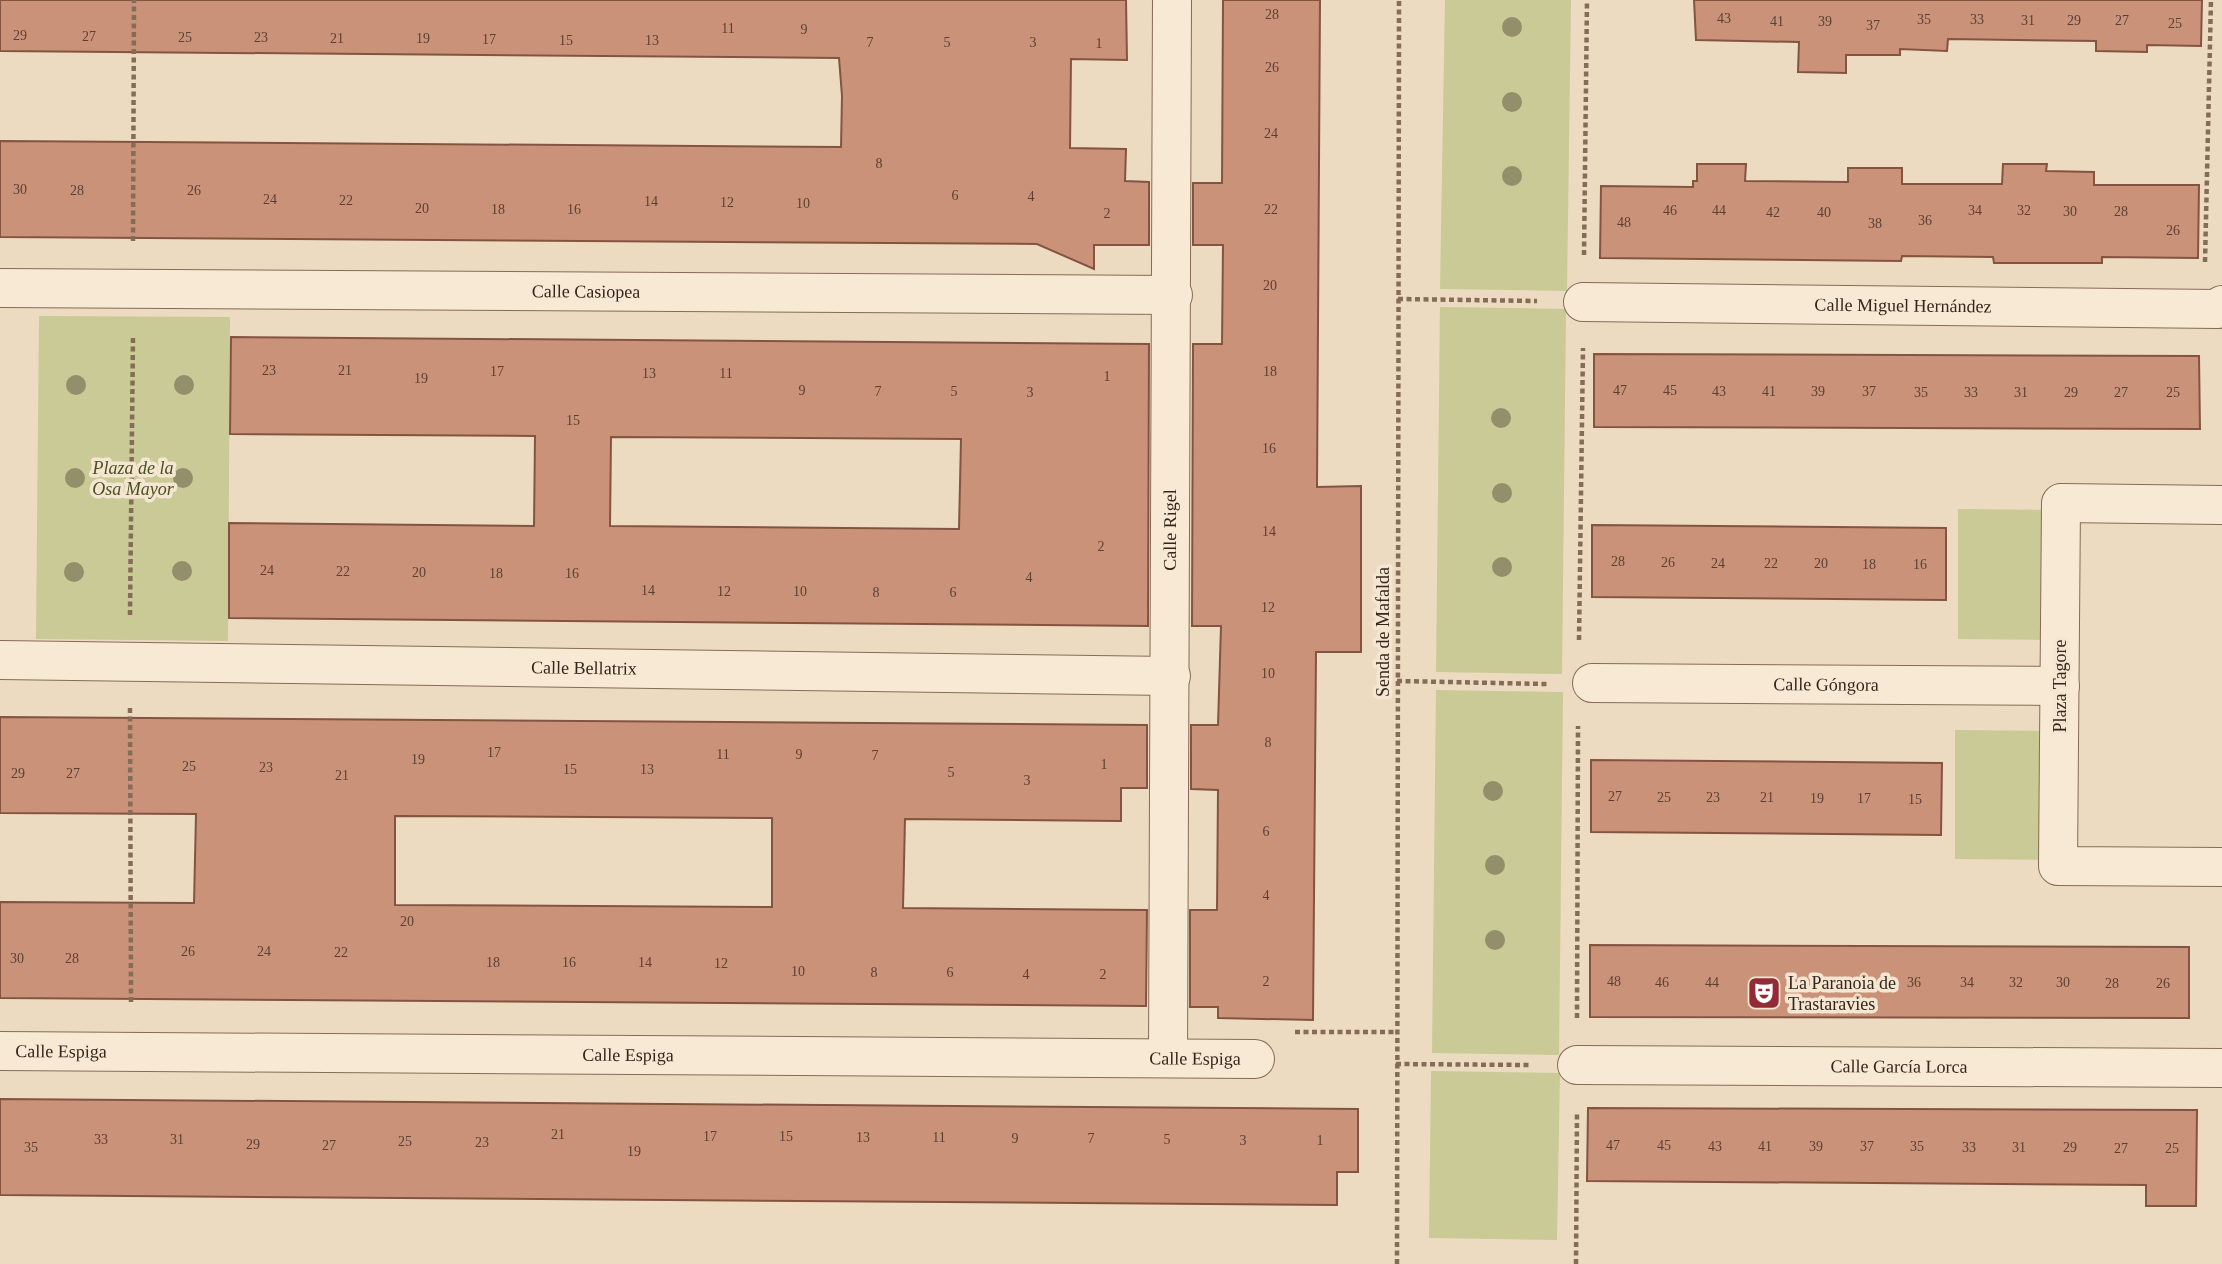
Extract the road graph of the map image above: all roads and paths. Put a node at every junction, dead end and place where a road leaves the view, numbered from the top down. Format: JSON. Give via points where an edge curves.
{"nodes":[{"id":1,"x":134,"y":0,"type":"edge"},
{"id":2,"x":1172,"y":0,"type":"edge"},
{"id":3,"x":1399,"y":0,"type":"edge"},
{"id":4,"x":1587,"y":0,"type":"edge"},
{"id":5,"x":2211,"y":0,"type":"edge"},
{"id":6,"x":0,"y":288,"type":"edge"},
{"id":7,"x":133,"y":290,"type":"junction"},
{"id":8,"x":1173,"y":295,"type":"junction"},
{"id":9,"x":1398,"y":299,"type":"junction"},
{"id":10,"x":1583,"y":302,"type":"junction"},
{"id":11,"x":2213,"y":306,"type":"edge"},
{"id":12,"x":2222,"y":505,"type":"edge"},
{"id":13,"x":0,"y":660,"type":"edge"},
{"id":14,"x":130,"y":660,"type":"junction"},
{"id":15,"x":1171,"y":676,"type":"junction"},
{"id":16,"x":1397,"y":681,"type":"junction"},
{"id":17,"x":1585,"y":684,"type":"junction"},
{"id":18,"x":2060,"y":686,"type":"junction"},
{"id":19,"x":2222,"y":867,"type":"edge"},
{"id":20,"x":0,"y":1051,"type":"edge"},
{"id":21,"x":131,"y":1052,"type":"junction"},
{"id":22,"x":1168,"y":1058,"type":"junction"},
{"id":23,"x":1255,"y":1059,"type":"dead end"},
{"id":24,"x":1396,"y":1064,"type":"junction"},
{"id":25,"x":1577,"y":1065,"type":"junction"},
{"id":26,"x":2222,"y":1068,"type":"edge"},
{"id":27,"x":1397,"y":1264,"type":"edge"},
{"id":28,"x":1576,"y":1264,"type":"edge"}],
"edges":[{"from":1,"to":7,"type":"path"},
{"from":2,"to":8,"type":"street","name":"Calle Rigel"},
{"from":3,"to":9,"type":"path","name":"Senda de Mafalda"},
{"from":4,"to":10,"type":"path"},
{"from":5,"to":11,"type":"path"},
{"from":6,"to":7,"type":"street","name":"Calle Casiopea"},
{"from":7,"to":8,"type":"street","name":"Calle Casiopea"},
{"from":7,"to":14,"type":"path"},
{"from":8,"to":15,"type":"street","name":"Calle Rigel"},
{"from":9,"to":10,"type":"path"},
{"from":9,"to":16,"type":"path","name":"Senda de Mafalda"},
{"from":10,"to":11,"type":"street","name":"Calle Miguel Hernández"},
{"from":10,"to":17,"type":"path"},
{"from":12,"to":18,"type":"street","name":"Plaza Tagore","via":[[2061,503]]},
{"from":13,"to":14,"type":"street","name":"Calle Bellatrix"},
{"from":14,"to":15,"type":"street","name":"Calle Bellatrix"},
{"from":14,"to":21,"type":"path"},
{"from":15,"to":22,"type":"street","name":"Calle Rigel"},
{"from":16,"to":17,"type":"path"},
{"from":16,"to":24,"type":"path","name":"Senda de Mafalda"},
{"from":17,"to":18,"type":"street","name":"Calle Góngora"},
{"from":17,"to":25,"type":"path"},
{"from":18,"to":19,"type":"street","name":"Plaza Tagore","via":[[2058,866]]},
{"from":20,"to":21,"type":"street","name":"Calle Espiga"},
{"from":21,"to":22,"type":"street","name":"Calle Espiga"},
{"from":22,"to":23,"type":"street","name":"Calle Espiga"},
{"from":24,"to":25,"type":"path"},
{"from":24,"to":27,"type":"path","name":"Senda de Mafalda"},
{"from":25,"to":26,"type":"street","name":"Calle García Lorca"},
{"from":25,"to":28,"type":"path"}]}
